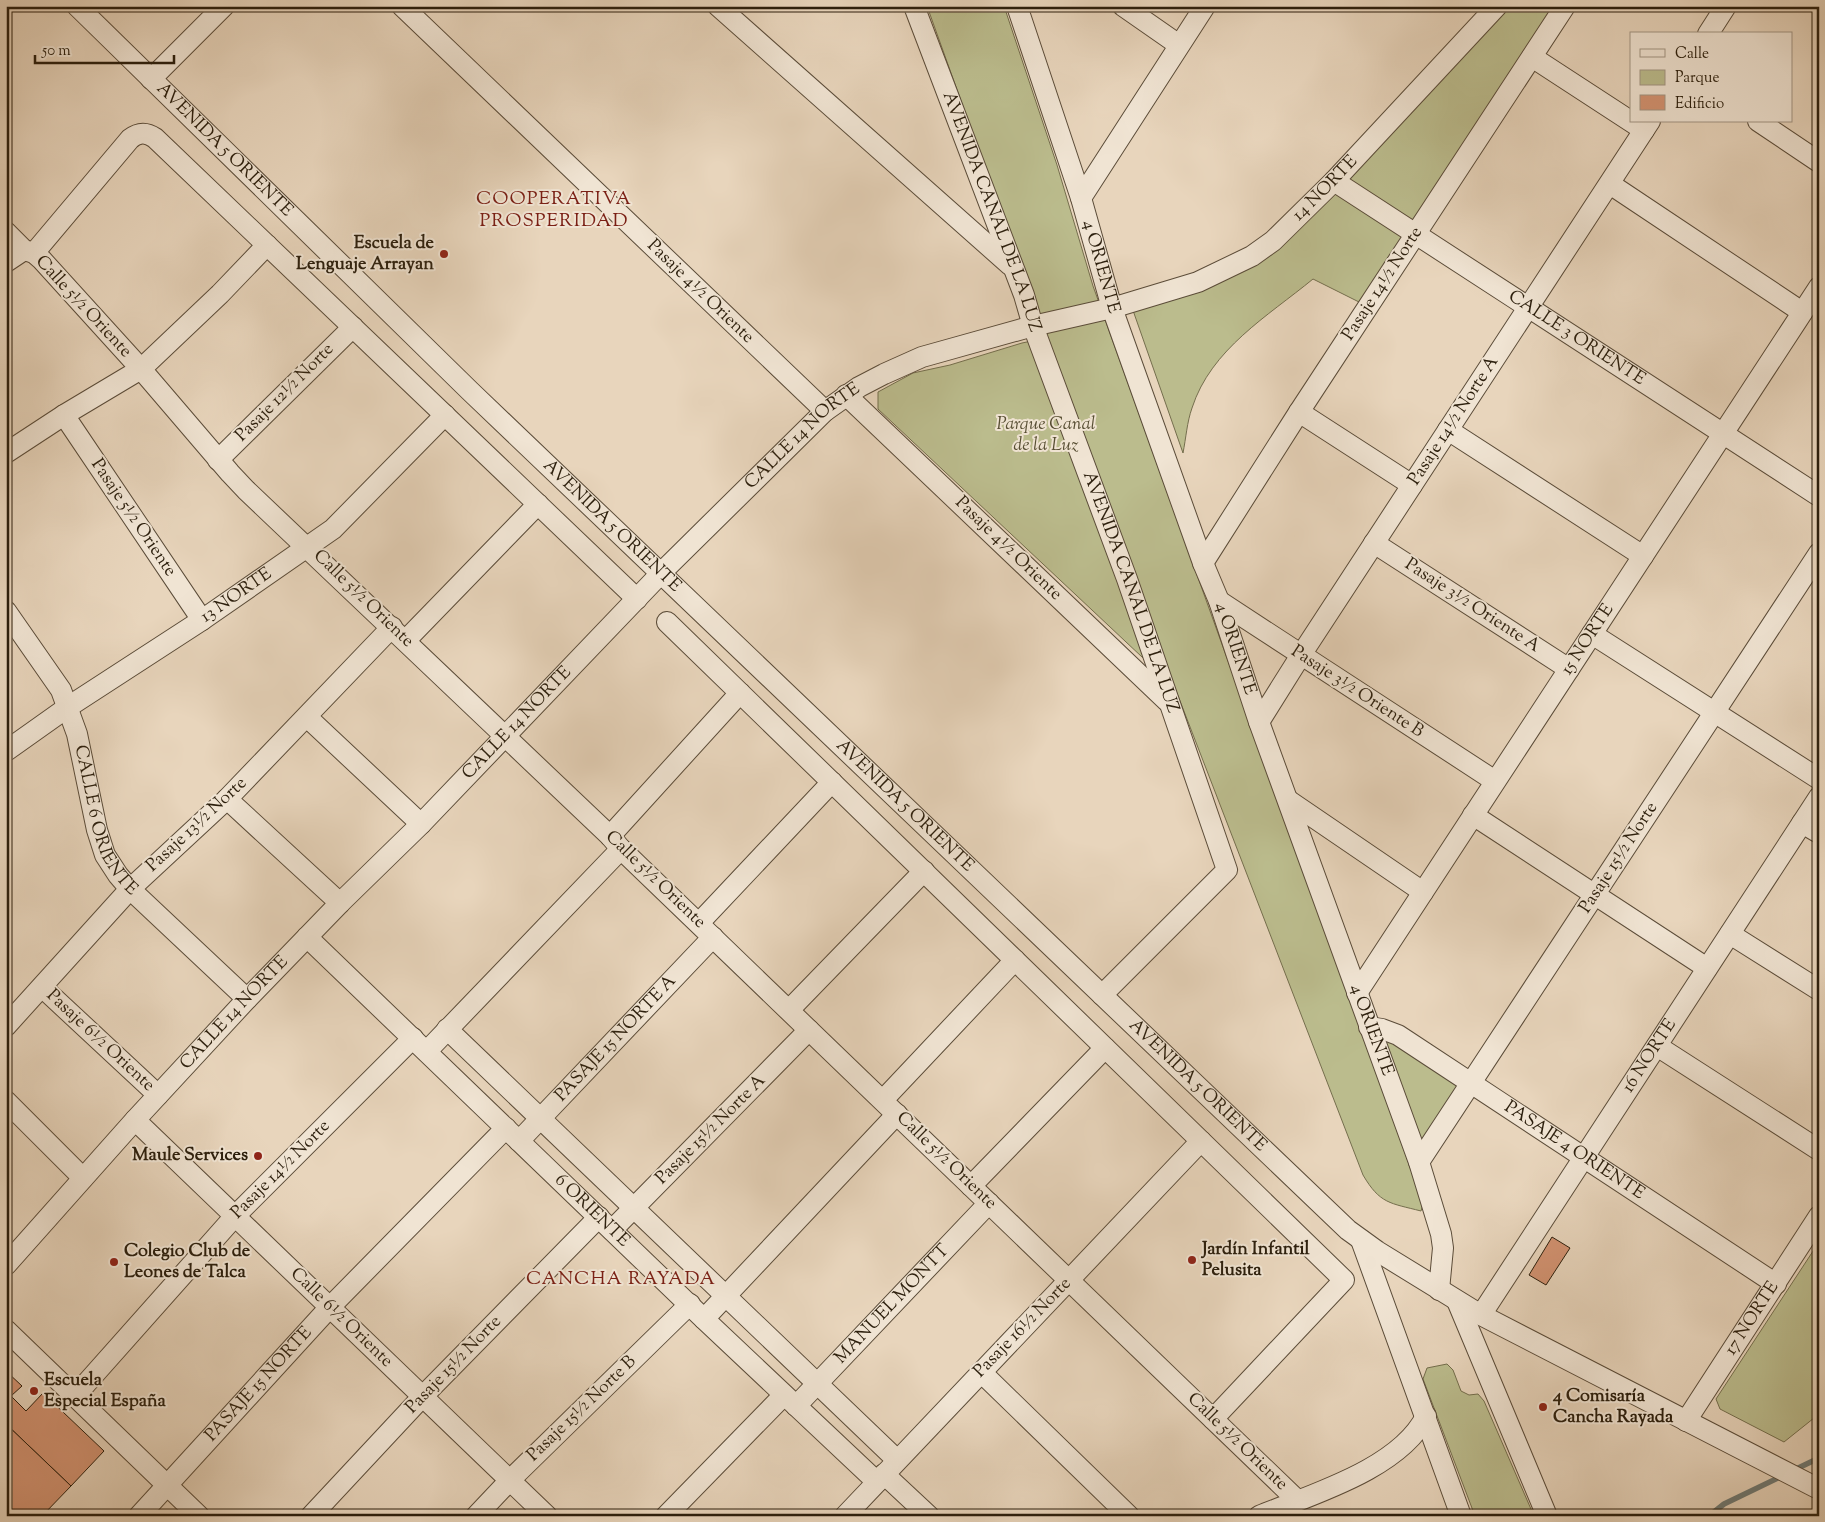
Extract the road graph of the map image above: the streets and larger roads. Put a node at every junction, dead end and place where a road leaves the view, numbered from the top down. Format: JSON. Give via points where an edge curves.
{"nodes":[{"id":1,"x":77,"y":6,"type":"edge"},
{"id":2,"x":224,"y":6,"type":"edge"},
{"id":3,"x":402,"y":6,"type":"edge"},
{"id":4,"x":718,"y":6,"type":"edge"},
{"id":5,"x":914,"y":6,"type":"edge"},
{"id":6,"x":1017,"y":6,"type":"edge"},
{"id":7,"x":1123,"y":6,"type":"edge"},
{"id":8,"x":1205,"y":6,"type":"edge"},
{"id":9,"x":1497,"y":6,"type":"edge"},
{"id":10,"x":1565,"y":6,"type":"edge"},
{"id":11,"x":1726,"y":6,"type":"edge"},
{"id":12,"x":1709,"y":32,"type":"edge"},
{"id":13,"x":1179,"y":45,"type":"junction"},
{"id":14,"x":1532,"y":57,"type":"junction"},
{"id":15,"x":151,"y":78,"type":"junction"},
{"id":16,"x":1630,"y":116,"type":"edge"},
{"id":17,"x":1759,"y":122,"type":"edge"},
{"id":18,"x":1647,"y":126,"type":"edge"},
{"id":19,"x":1819,"y":162,"type":"edge"},
{"id":20,"x":1334,"y":181,"type":"junction"},
{"id":21,"x":1610,"y":184,"type":"junction"},
{"id":22,"x":1081,"y":198,"type":"junction"},
{"id":23,"x":6,"y":232,"type":"edge"},
{"id":24,"x":1416,"y":234,"type":"junction"},
{"id":25,"x":267,"y":245,"type":"junction"},
{"id":26,"x":29,"y":252,"type":"junction"},
{"id":27,"x":6,"y":262,"type":"edge"},
{"id":28,"x":1012,"y":266,"type":"junction"},
{"id":29,"x":1819,"y":286,"type":"edge"},
{"id":30,"x":1112,"y":308,"type":"junction"},
{"id":31,"x":1528,"y":308,"type":"junction"},
{"id":32,"x":1802,"y":312,"type":"junction"},
{"id":33,"x":1033,"y":326,"type":"junction"},
{"id":34,"x":353,"y":327,"type":"junction"},
{"id":35,"x":141,"y":369,"type":"junction"},
{"id":36,"x":846,"y":395,"type":"junction"},
{"id":37,"x":825,"y":411,"type":"junction"},
{"id":38,"x":1299,"y":412,"type":"junction"},
{"id":39,"x":64,"y":415,"type":"junction"},
{"id":40,"x":445,"y":415,"type":"junction"},
{"id":41,"x":1448,"y":430,"type":"junction"},
{"id":42,"x":1723,"y":434,"type":"junction"},
{"id":43,"x":6,"y":453,"type":"edge"},
{"id":44,"x":218,"y":460,"type":"junction"},
{"id":45,"x":1412,"y":485,"type":"junction"},
{"id":46,"x":1819,"y":496,"type":"edge"},
{"id":47,"x":538,"y":504,"type":"junction"},
{"id":48,"x":1374,"y":542,"type":"junction"},
{"id":49,"x":307,"y":546,"type":"junction"},
{"id":50,"x":1819,"y":553,"type":"edge"},
{"id":51,"x":1643,"y":556,"type":"junction"},
{"id":52,"x":1203,"y":563,"type":"junction"},
{"id":53,"x":662,"y":573,"type":"junction"},
{"id":54,"x":637,"y":599,"type":"junction"},
{"id":55,"x":1219,"y":601,"type":"junction"},
{"id":56,"x":6,"y":610,"type":"edge"},
{"id":57,"x":202,"y":620,"type":"junction"},
{"id":58,"x":667,"y":622,"type":"dead end"},
{"id":59,"x":399,"y":633,"type":"junction"},
{"id":60,"x":1592,"y":634,"type":"junction"},
{"id":61,"x":1300,"y":655,"type":"junction"},
{"id":62,"x":1569,"y":669,"type":"junction"},
{"id":63,"x":740,"y":693,"type":"junction"},
{"id":64,"x":1170,"y":703,"type":"junction"},
{"id":65,"x":68,"y":707,"type":"junction"},
{"id":66,"x":1715,"y":712,"type":"junction"},
{"id":67,"x":307,"y":717,"type":"junction"},
{"id":68,"x":1259,"y":722,"type":"junction"},
{"id":69,"x":504,"y":736,"type":"junction"},
{"id":70,"x":6,"y":751,"type":"edge"},
{"id":71,"x":1819,"y":778,"type":"edge"},
{"id":72,"x":1496,"y":781,"type":"junction"},
{"id":73,"x":832,"y":782,"type":"junction"},
{"id":74,"x":1819,"y":797,"type":"edge"},
{"id":75,"x":227,"y":799,"type":"junction"},
{"id":76,"x":1288,"y":800,"type":"junction"},
{"id":77,"x":1473,"y":815,"type":"junction"},
{"id":78,"x":421,"y":824,"type":"junction"},
{"id":79,"x":1810,"y":828,"type":"edge"},
{"id":80,"x":616,"y":842,"type":"junction"},
{"id":81,"x":924,"y":871,"type":"junction"},
{"id":82,"x":130,"y":889,"type":"junction"},
{"id":83,"x":1423,"y":892,"type":"junction"},
{"id":84,"x":1595,"y":895,"type":"junction"},
{"id":85,"x":340,"y":903,"type":"junction"},
{"id":86,"x":699,"y":923,"type":"junction"},
{"id":87,"x":1730,"y":934,"type":"junction"},
{"id":88,"x":307,"y":937,"type":"junction"},
{"id":89,"x":713,"y":937,"type":"junction"},
{"id":90,"x":1015,"y":960,"type":"junction"},
{"id":91,"x":1707,"y":968,"type":"junction"},
{"id":92,"x":42,"y":987,"type":"junction"},
{"id":93,"x":1819,"y":990,"type":"edge"},
{"id":94,"x":1357,"y":993,"type":"junction"},
{"id":95,"x":1102,"y":995,"type":"junction"},
{"id":96,"x":247,"y":999,"type":"junction"},
{"id":97,"x":789,"y":1010,"type":"junction"},
{"id":98,"x":6,"y":1026,"type":"edge"},
{"id":99,"x":1369,"y":1027,"type":"junction"},
{"id":100,"x":447,"y":1030,"type":"junction"},
{"id":101,"x":809,"y":1030,"type":"junction"},
{"id":102,"x":420,"y":1045,"type":"junction"},
{"id":103,"x":1657,"y":1046,"type":"junction"},
{"id":104,"x":1106,"y":1048,"type":"junction"},
{"id":105,"x":1471,"y":1083,"type":"junction"},
{"id":106,"x":158,"y":1095,"type":"junction"},
{"id":107,"x":883,"y":1100,"type":"junction"},
{"id":108,"x":6,"y":1102,"type":"edge"},
{"id":109,"x":897,"y":1114,"type":"junction"},
{"id":110,"x":541,"y":1119,"type":"junction"},
{"id":111,"x":135,"y":1120,"type":"junction"},
{"id":112,"x":513,"y":1135,"type":"junction"},
{"id":113,"x":1201,"y":1140,"type":"junction"},
{"id":114,"x":1819,"y":1150,"type":"edge"},
{"id":115,"x":1584,"y":1158,"type":"junction"},
{"id":116,"x":1419,"y":1162,"type":"junction"},
{"id":117,"x":84,"y":1178,"type":"junction"},
{"id":118,"x":972,"y":1186,"type":"junction"},
{"id":119,"x":989,"y":1203,"type":"junction"},
{"id":120,"x":634,"y":1208,"type":"junction"},
{"id":121,"x":235,"y":1216,"type":"junction"},
{"id":122,"x":1819,"y":1216,"type":"edge"},
{"id":123,"x":606,"y":1224,"type":"junction"},
{"id":124,"x":1361,"y":1240,"type":"junction"},
{"id":125,"x":6,"y":1265,"type":"edge"},
{"id":126,"x":1069,"y":1280,"type":"junction"},
{"id":127,"x":1776,"y":1284,"type":"junction"},
{"id":128,"x":1439,"y":1290,"type":"junction"},
{"id":129,"x":725,"y":1296,"type":"junction"},
{"id":130,"x":1457,"y":1301,"type":"junction"},
{"id":131,"x":690,"y":1304,"type":"junction"},
{"id":132,"x":330,"y":1307,"type":"junction"},
{"id":133,"x":1481,"y":1315,"type":"junction"},
{"id":134,"x":704,"y":1319,"type":"junction"},
{"id":135,"x":6,"y":1330,"type":"edge"},
{"id":136,"x":981,"y":1372,"type":"junction"},
{"id":137,"x":818,"y":1384,"type":"junction"},
{"id":138,"x":75,"y":1396,"type":"junction"},
{"id":139,"x":423,"y":1396,"type":"junction"},
{"id":140,"x":791,"y":1401,"type":"junction"},
{"id":141,"x":1426,"y":1416,"type":"junction"},
{"id":142,"x":1213,"y":1419,"type":"junction"},
{"id":143,"x":1686,"y":1421,"type":"junction"},
{"id":144,"x":886,"y":1472,"type":"junction"},
{"id":145,"x":510,"y":1480,"type":"junction"},
{"id":146,"x":168,"y":1486,"type":"junction"},
{"id":147,"x":1813,"y":1486,"type":"edge"},
{"id":148,"x":1297,"y":1500,"type":"junction"},
{"id":149,"x":139,"y":1516,"type":"edge"},
{"id":150,"x":199,"y":1516,"type":"edge"},
{"id":151,"x":311,"y":1516,"type":"edge"},
{"id":152,"x":476,"y":1516,"type":"edge"},
{"id":153,"x":547,"y":1516,"type":"edge"},
{"id":154,"x":666,"y":1516,"type":"edge"},
{"id":155,"x":845,"y":1516,"type":"edge"},
{"id":156,"x":929,"y":1516,"type":"edge"},
{"id":157,"x":1129,"y":1516,"type":"edge"},
{"id":158,"x":1259,"y":1516,"type":"edge"},
{"id":159,"x":1461,"y":1516,"type":"edge"},
{"id":160,"x":1547,"y":1516,"type":"edge"}],
"edges":[{"from":1,"to":15,"type":"street","name":"AVENIDA 5 ORIENTE"},
{"from":2,"to":15,"type":"street"},
{"from":3,"to":37,"type":"street","name":"Pasaje 4½ Oriente"},
{"from":4,"to":28,"type":"street"},
{"from":5,"to":28,"type":"street","name":"AVENIDA CANAL DE LA LUZ"},
{"from":6,"to":22,"type":"street","name":"4 ORIENTE"},
{"from":7,"to":13,"type":"street"},
{"from":8,"to":13,"type":"street"},
{"from":9,"to":20,"type":"street","name":"14 NORTE"},
{"from":10,"to":14,"type":"street","name":"Pasaje 14½ Norte"},
{"from":11,"to":12,"type":"street"},
{"from":13,"to":22,"type":"street"},
{"from":14,"to":16,"type":"street"},
{"from":14,"to":24,"type":"street","name":"Pasaje 14½ Norte"},
{"from":15,"to":53,"type":"street","name":"AVENIDA 5 ORIENTE","via":[[463,384]]},
{"from":17,"to":19,"type":"street"},
{"from":18,"to":21,"type":"street","name":"Pasaje 14½ Norte A"},
{"from":20,"to":24,"type":"street","name":"CALLE 3 ORIENTE"},
{"from":20,"to":30,"type":"street","name":"14 NORTE","via":[[1273,241],[1252,256],[1198,282]]},
{"from":21,"to":31,"type":"street","name":"Pasaje 14½ Norte A"},
{"from":21,"to":32,"type":"street"},
{"from":22,"to":30,"type":"street","name":"4 ORIENTE"},
{"from":23,"to":26,"type":"street"},
{"from":24,"to":31,"type":"street","name":"CALLE 3 ORIENTE"},
{"from":24,"to":38,"type":"street","name":"Pasaje 14½ Norte"},
{"from":25,"to":26,"type":"street","via":[[155,138],[142,133],[130,138]]},
{"from":25,"to":34,"type":"street"},
{"from":25,"to":35,"type":"street"},
{"from":26,"to":27,"type":"street"},
{"from":26,"to":35,"type":"street","name":"Calle 5½ Oriente","via":[[42,260]]},
{"from":28,"to":33,"type":"street","name":"AVENIDA CANAL DE LA LUZ"},
{"from":29,"to":32,"type":"street","name":"15 NORTE"},
{"from":30,"to":33,"type":"street","name":"CALLE 14 NORTE"},
{"from":30,"to":52,"type":"street","name":"4 ORIENTE"},
{"from":31,"to":41,"type":"street","name":"Pasaje 14½ Norte A"},
{"from":31,"to":42,"type":"street","name":"CALLE 3 ORIENTE"},
{"from":32,"to":42,"type":"street","name":"15 NORTE"},
{"from":33,"to":36,"type":"street","name":"CALLE 14 NORTE","via":[[922,357]]},
{"from":33,"to":64,"type":"street","name":"AVENIDA CANAL DE LA LUZ"},
{"from":34,"to":40,"type":"street"},
{"from":34,"to":44,"type":"street","name":"Pasaje 12½ Norte"},
{"from":35,"to":39,"type":"street"},
{"from":35,"to":44,"type":"street","name":"Calle 5½ Oriente"},
{"from":36,"to":37,"type":"street","name":"CALLE 14 NORTE"},
{"from":36,"to":64,"type":"street","name":"Pasaje 4½ Oriente"},
{"from":37,"to":53,"type":"street","name":"CALLE 14 NORTE"},
{"from":38,"to":45,"type":"street"},
{"from":38,"to":52,"type":"street","name":"Pasaje 14½ Norte"},
{"from":39,"to":43,"type":"street"},
{"from":39,"to":57,"type":"street","name":"Pasaje 5½ Oriente"},
{"from":40,"to":47,"type":"street"},
{"from":40,"to":49,"type":"street","name":"13 NORTE","via":[[333,529]]},
{"from":41,"to":45,"type":"street","name":"Pasaje 14½ Norte A"},
{"from":41,"to":51,"type":"street"},
{"from":42,"to":46,"type":"street","name":"CALLE 3 ORIENTE"},
{"from":42,"to":51,"type":"street","name":"15 NORTE"},
{"from":44,"to":49,"type":"street","name":"Calle 5½ Oriente"},
{"from":45,"to":48,"type":"street","name":"Pasaje 14½ Norte A"},
{"from":47,"to":54,"type":"street"},
{"from":47,"to":59,"type":"street","name":"Pasaje 13½ Norte"},
{"from":48,"to":61,"type":"street","name":"Pasaje 14½ Norte A"},
{"from":48,"to":62,"type":"street","name":"Pasaje 3½ Oriente A"},
{"from":49,"to":57,"type":"street","name":"13 NORTE"},
{"from":49,"to":59,"type":"street","name":"Calle 5½ Oriente"},
{"from":50,"to":66,"type":"street","name":"Pasaje 15½ Norte"},
{"from":51,"to":60,"type":"street","name":"15 NORTE"},
{"from":52,"to":55,"type":"street","name":"4 ORIENTE"},
{"from":53,"to":54,"type":"street","name":"CALLE 14 NORTE"},
{"from":53,"to":95,"type":"street","name":"AVENIDA 5 ORIENTE"},
{"from":54,"to":69,"type":"street","name":"CALLE 14 NORTE"},
{"from":55,"to":61,"type":"street","name":"Pasaje 3½ Oriente B"},
{"from":55,"to":68,"type":"street","name":"4 ORIENTE"},
{"from":56,"to":65,"type":"street","name":"CALLE 6 ORIENTE","via":[[53,676]]},
{"from":57,"to":65,"type":"street","name":"13 NORTE"},
{"from":58,"to":63,"type":"street"},
{"from":59,"to":67,"type":"street","name":"Pasaje 13½ Norte"},
{"from":59,"to":69,"type":"street","name":"Calle 5½ Oriente"},
{"from":60,"to":62,"type":"street","name":"15 NORTE"},
{"from":60,"to":66,"type":"street"},
{"from":61,"to":68,"type":"street","name":"Pasaje 14½ Norte A"},
{"from":61,"to":72,"type":"street","name":"Pasaje 3½ Oriente B"},
{"from":62,"to":72,"type":"street","name":"15 NORTE"},
{"from":63,"to":73,"type":"street"},
{"from":63,"to":80,"type":"street","name":"Pasaje 14½ Norte"},
{"from":64,"to":95,"type":"street","name":"AVENIDA CANAL DE LA LUZ","via":[[1227,870]]},
{"from":65,"to":70,"type":"street","name":"13 NORTE"},
{"from":65,"to":82,"type":"street","name":"CALLE 6 ORIENTE","via":[[105,855]]},
{"from":66,"to":71,"type":"street"},
{"from":66,"to":84,"type":"street","name":"Pasaje 15½ Norte"},
{"from":67,"to":75,"type":"street","name":"Pasaje 13½ Norte"},
{"from":67,"to":78,"type":"street"},
{"from":68,"to":76,"type":"street","name":"4 ORIENTE"},
{"from":69,"to":78,"type":"street","name":"CALLE 14 NORTE"},
{"from":69,"to":80,"type":"street","name":"Calle 5½ Oriente"},
{"from":72,"to":77,"type":"street","name":"15 NORTE"},
{"from":73,"to":81,"type":"street"},
{"from":73,"to":86,"type":"street"},
{"from":74,"to":79,"type":"street","name":"16 NORTE"},
{"from":75,"to":82,"type":"street","name":"Pasaje 13½ Norte"},
{"from":75,"to":85,"type":"street"},
{"from":76,"to":83,"type":"street"},
{"from":76,"to":94,"type":"street","name":"4 ORIENTE"},
{"from":77,"to":83,"type":"street","name":"15 NORTE"},
{"from":77,"to":84,"type":"street"},
{"from":78,"to":85,"type":"street","name":"CALLE 14 NORTE"},
{"from":79,"to":87,"type":"street","name":"16 NORTE"},
{"from":80,"to":86,"type":"street","name":"Calle 5½ Oriente"},
{"from":80,"to":100,"type":"street","name":"Pasaje 14½ Norte"},
{"from":81,"to":90,"type":"street"},
{"from":81,"to":97,"type":"street"},
{"from":82,"to":92,"type":"street","name":"Pasaje 13½ Norte"},
{"from":82,"to":96,"type":"street","name":"CALLE 6 ORIENTE"},
{"from":83,"to":94,"type":"street","name":"15 NORTE"},
{"from":84,"to":91,"type":"street"},
{"from":84,"to":105,"type":"street","name":"Pasaje 15½ Norte"},
{"from":85,"to":88,"type":"street","name":"CALLE 14 NORTE"},
{"from":86,"to":89,"type":"street","name":"Calle 5½ Oriente"},
{"from":87,"to":91,"type":"street","name":"16 NORTE"},
{"from":87,"to":93,"type":"street"},
{"from":88,"to":96,"type":"street","name":"CALLE 14 NORTE"},
{"from":88,"to":102,"type":"street","name":"6 ORIENTE"},
{"from":89,"to":97,"type":"street","name":"Calle 5½ Oriente"},
{"from":89,"to":110,"type":"street","name":"PASAJE 15 NORTE A"},
{"from":90,"to":104,"type":"street"},
{"from":90,"to":107,"type":"street"},
{"from":91,"to":103,"type":"street","name":"16 NORTE"},
{"from":92,"to":98,"type":"street","name":"Pasaje 13½ Norte"},
{"from":92,"to":106,"type":"street","name":"Pasaje 6½ Oriente"},
{"from":94,"to":99,"type":"street","name":"4 ORIENTE"},
{"from":95,"to":124,"type":"street","name":"AVENIDA 5 ORIENTE"},
{"from":96,"to":106,"type":"street","name":"CALLE 14 NORTE"},
{"from":97,"to":101,"type":"street","name":"Calle 5½ Oriente"},
{"from":99,"to":105,"type":"street","name":"PASAJE 4 ORIENTE","via":[[1398,1035]]},
{"from":99,"to":116,"type":"street","name":"4 ORIENTE"},
{"from":100,"to":102,"type":"street","name":"Pasaje 14½ Norte"},
{"from":100,"to":110,"type":"street","name":"6 ORIENTE"},
{"from":101,"to":107,"type":"street","name":"Calle 5½ Oriente"},
{"from":101,"to":120,"type":"street","name":"Pasaje 15½ Norte A"},
{"from":102,"to":112,"type":"street","name":"6 ORIENTE"},
{"from":102,"to":121,"type":"street","name":"Pasaje 14½ Norte"},
{"from":103,"to":114,"type":"street"},
{"from":103,"to":115,"type":"street","name":"16 NORTE"},
{"from":104,"to":113,"type":"street"},
{"from":104,"to":118,"type":"street"},
{"from":105,"to":115,"type":"street","name":"PASAJE 4 ORIENTE"},
{"from":105,"to":116,"type":"street","name":"Pasaje 15½ Norte"},
{"from":106,"to":111,"type":"street","name":"CALLE 14 NORTE"},
{"from":107,"to":109,"type":"street","name":"Calle 5½ Oriente"},
{"from":108,"to":117,"type":"street"},
{"from":109,"to":118,"type":"street","name":"Calle 5½ Oriente"},
{"from":109,"to":129,"type":"street"},
{"from":110,"to":112,"type":"street","name":"PASAJE 15 NORTE A"},
{"from":110,"to":120,"type":"street","name":"6 ORIENTE"},
{"from":111,"to":117,"type":"street","name":"CALLE 14 NORTE"},
{"from":111,"to":121,"type":"street","name":"Calle 6½ Oriente"},
{"from":112,"to":123,"type":"street","name":"6 ORIENTE"},
{"from":112,"to":132,"type":"street","name":"PASAJE 15 NORTE"},
{"from":113,"to":126,"type":"street","name":"Pasaje 16½ Norte"},
{"from":113,"to":142,"type":"street","via":[[1344,1280]]},
{"from":115,"to":127,"type":"street","name":"PASAJE 4 ORIENTE"},
{"from":115,"to":133,"type":"street","name":"16 NORTE"},
{"from":116,"to":128,"type":"street","name":"4 ORIENTE","via":[[1442,1234],[1444,1248]]},
{"from":117,"to":125,"type":"street","name":"CALLE 14 NORTE"},
{"from":118,"to":119,"type":"street","name":"Calle 5½ Oriente"},
{"from":119,"to":126,"type":"street","name":"Calle 5½ Oriente"},
{"from":119,"to":137,"type":"street","name":"MANUEL MONTT"},
{"from":120,"to":123,"type":"street","name":"Pasaje 15½ Norte A"},
{"from":120,"to":129,"type":"street","name":"6 ORIENTE"},
{"from":121,"to":132,"type":"street","name":"Calle 6½ Oriente"},
{"from":121,"to":138,"type":"street","name":"Pasaje 14½ Norte"},
{"from":122,"to":127,"type":"street","name":"17 NORTE"},
{"from":123,"to":131,"type":"street","name":"6 ORIENTE"},
{"from":123,"to":139,"type":"street","name":"Pasaje 15½ Norte"},
{"from":124,"to":128,"type":"street","name":"AVENIDA 5 ORIENTE"},
{"from":124,"to":141,"type":"street"},
{"from":126,"to":136,"type":"street","name":"Pasaje 16½ Norte"},
{"from":126,"to":142,"type":"street","name":"Calle 5½ Oriente"},
{"from":127,"to":143,"type":"street","name":"17 NORTE"},
{"from":128,"to":130,"type":"street","name":"AVENIDA 5 ORIENTE"},
{"from":129,"to":134,"type":"street"},
{"from":129,"to":137,"type":"street","name":"6 ORIENTE"},
{"from":130,"to":133,"type":"street","name":"AVENIDA 5 ORIENTE"},
{"from":130,"to":160,"type":"street"},
{"from":131,"to":134,"type":"street","name":"6 ORIENTE"},
{"from":131,"to":145,"type":"street","name":"Pasaje 15½ Norte B"},
{"from":132,"to":139,"type":"street","name":"Calle 6½ Oriente"},
{"from":132,"to":146,"type":"street","name":"PASAJE 15 NORTE"},
{"from":133,"to":143,"type":"street","name":"AVENIDA 5 ORIENTE"},
{"from":134,"to":140,"type":"street","name":"6 ORIENTE"},
{"from":135,"to":138,"type":"street"},
{"from":136,"to":144,"type":"street","name":"Pasaje 16½ Norte"},
{"from":136,"to":157,"type":"street"},
{"from":137,"to":140,"type":"street","name":"MANUEL MONTT"},
{"from":137,"to":144,"type":"street","name":"6 ORIENTE"},
{"from":138,"to":146,"type":"street"},
{"from":139,"to":145,"type":"street","name":"Calle 6½ Oriente"},
{"from":139,"to":151,"type":"street","name":"Pasaje 15½ Norte"},
{"from":140,"to":144,"type":"street","name":"6 ORIENTE"},
{"from":140,"to":154,"type":"street","name":"MANUEL MONTT"},
{"from":141,"to":148,"type":"street","via":[[1407,1442],[1375,1466]]},
{"from":141,"to":159,"type":"street"},
{"from":142,"to":148,"type":"street","name":"Calle 5½ Oriente"},
{"from":143,"to":147,"type":"street","name":"AVENIDA 5 ORIENTE"},
{"from":144,"to":155,"type":"street","name":"Pasaje 16½ Norte"},
{"from":144,"to":156,"type":"street","name":"6 ORIENTE"},
{"from":145,"to":152,"type":"street","name":"Pasaje 15½ Norte B"},
{"from":145,"to":153,"type":"street","name":"Calle 6½ Oriente"},
{"from":146,"to":149,"type":"street","name":"PASAJE 15 NORTE"},
{"from":146,"to":150,"type":"street"},
{"from":148,"to":158,"type":"street"}]}
